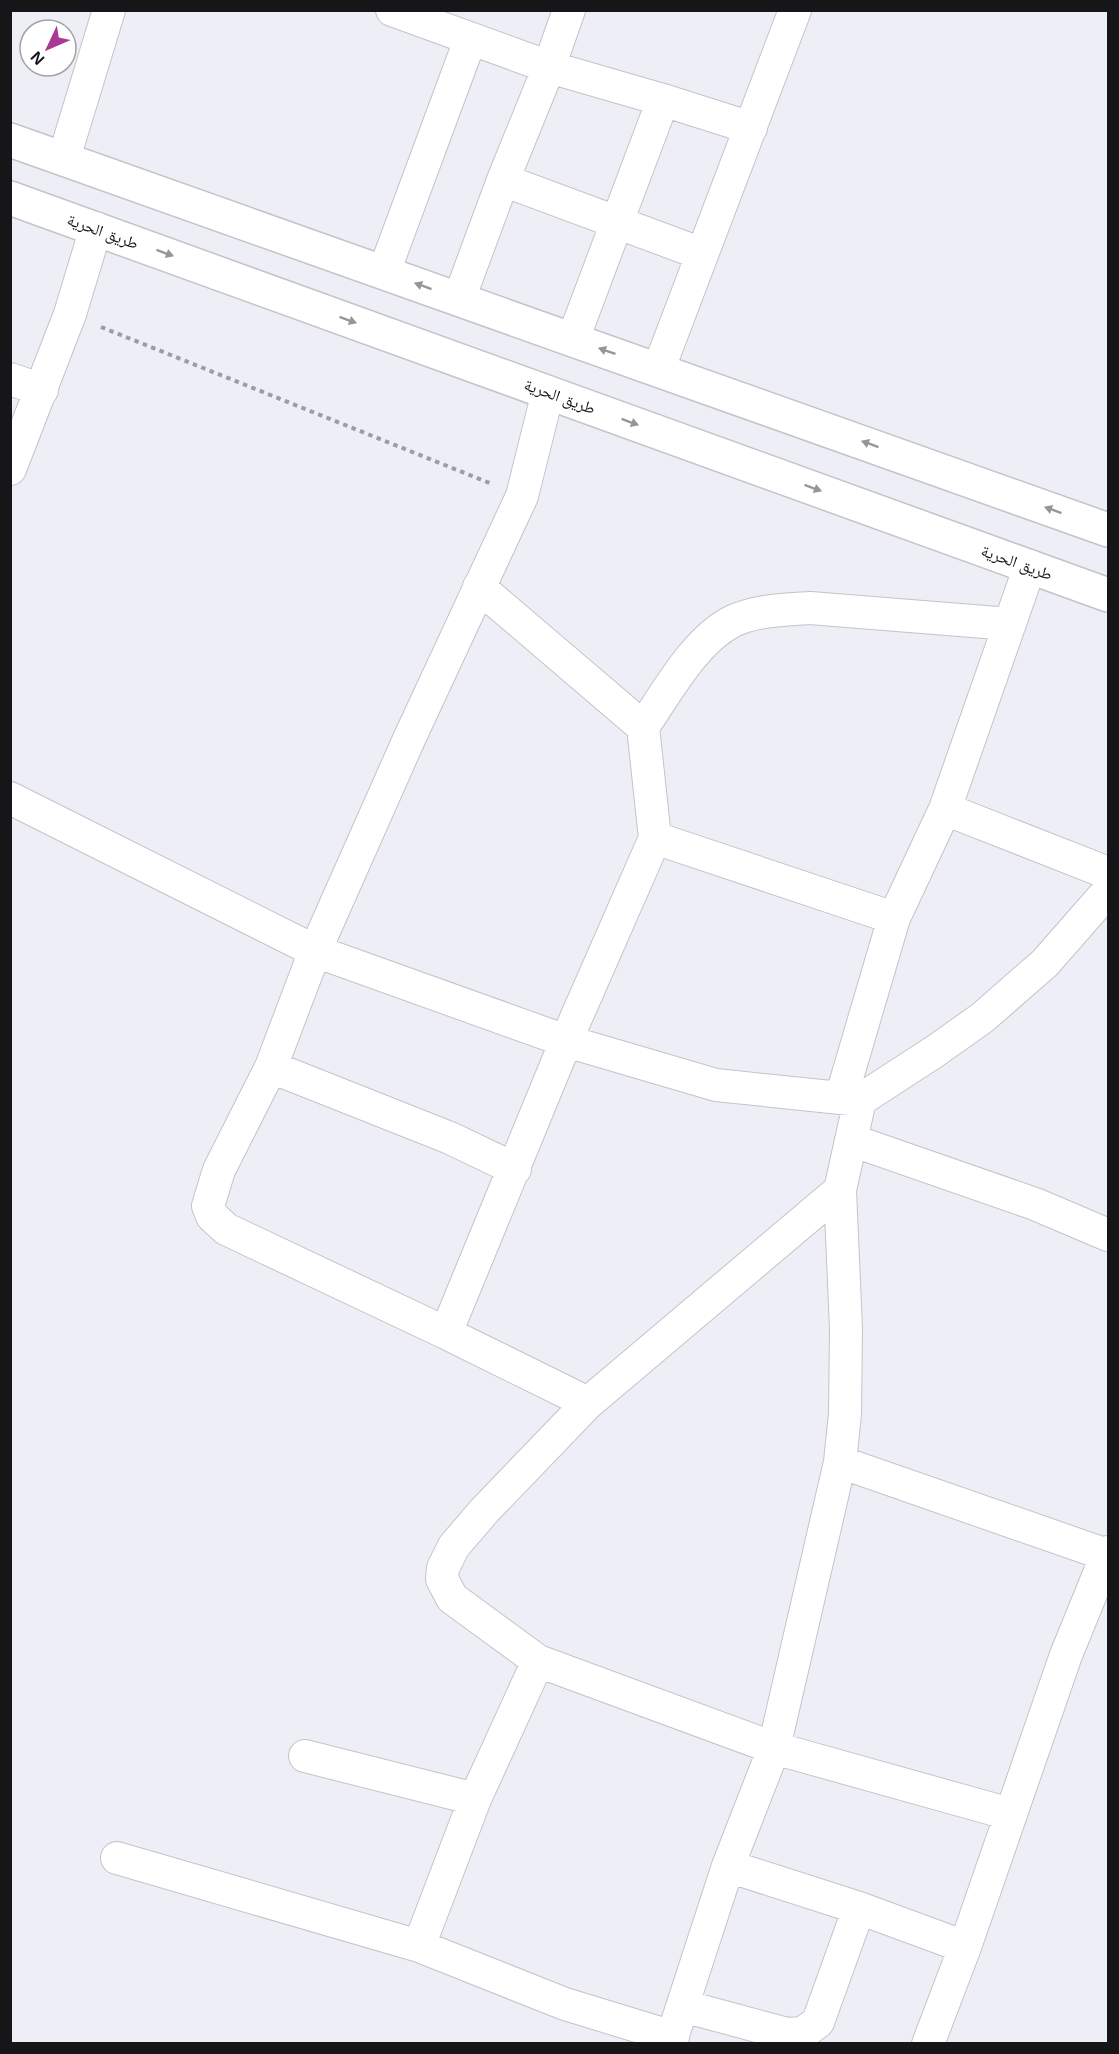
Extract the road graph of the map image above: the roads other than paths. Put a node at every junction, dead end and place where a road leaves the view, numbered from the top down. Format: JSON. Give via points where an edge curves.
{"nodes":[{"id":1,"x":109,"y":10,"type":"edge"},
{"id":2,"x":392,"y":10,"type":"edge"},
{"id":3,"x":569,"y":10,"type":"edge"},
{"id":4,"x":795,"y":10,"type":"edge"},
{"id":5,"x":470,"y":39,"type":"junction"},
{"id":6,"x":549,"y":67,"type":"junction"},
{"id":7,"x":663,"y":100,"type":"junction"},
{"id":8,"x":752,"y":128,"type":"junction"},
{"id":9,"x":10,"y":140,"type":"edge"},
{"id":10,"x":64,"y":158,"type":"junction"},
{"id":11,"x":503,"y":180,"type":"junction"},
{"id":12,"x":10,"y":198,"type":"edge"},
{"id":13,"x":616,"y":222,"type":"junction"},
{"id":14,"x":96,"y":228,"type":"junction"},
{"id":15,"x":702,"y":254,"type":"junction"},
{"id":16,"x":384,"y":272,"type":"junction"},
{"id":17,"x":459,"y":299,"type":"junction"},
{"id":18,"x":573,"y":339,"type":"junction"},
{"id":19,"x":659,"y":369,"type":"junction"},
{"id":20,"x":10,"y":379,"type":"edge"},
{"id":21,"x":42,"y":390,"type":"junction"},
{"id":22,"x":548,"y":392,"type":"junction"},
{"id":23,"x":10,"y":469,"type":"edge"},
{"id":24,"x":1108,"y":530,"type":"edge"},
{"id":25,"x":1030,"y":566,"type":"junction"},
{"id":26,"x":479,"y":587,"type":"junction"},
{"id":27,"x":1108,"y":595,"type":"edge"},
{"id":28,"x":1010,"y":624,"type":"junction"},
{"id":29,"x":644,"y":727,"type":"junction"},
{"id":30,"x":10,"y":798,"type":"edge"},
{"id":31,"x":945,"y":809,"type":"junction"},
{"id":32,"x":656,"y":838,"type":"junction"},
{"id":33,"x":1108,"y":873,"type":"edge"},
{"id":34,"x":1108,"y":891,"type":"edge"},
{"id":35,"x":894,"y":918,"type":"junction"},
{"id":36,"x":315,"y":951,"type":"junction"},
{"id":37,"x":566,"y":1041,"type":"junction"},
{"id":38,"x":271,"y":1067,"type":"junction"},
{"id":39,"x":850,"y":1099,"type":"junction"},
{"id":40,"x":851,"y":1140,"type":"junction"},
{"id":41,"x":515,"y":1169,"type":"junction"},
{"id":42,"x":840,"y":1190,"type":"junction"},
{"id":43,"x":1108,"y":1235,"type":"edge"},
{"id":44,"x":446,"y":1333,"type":"junction"},
{"id":45,"x":588,"y":1403,"type":"junction"},
{"id":46,"x":840,"y":1462,"type":"junction"},
{"id":47,"x":1108,"y":1553,"type":"edge"},
{"id":48,"x":537,"y":1661,"type":"junction"},
{"id":49,"x":774,"y":1748,"type":"junction"},
{"id":50,"x":305,"y":1756,"type":"dead end"},
{"id":51,"x":475,"y":1799,"type":"junction"},
{"id":52,"x":1010,"y":1814,"type":"junction"},
{"id":53,"x":117,"y":1858,"type":"dead end"},
{"id":54,"x":728,"y":1866,"type":"junction"},
{"id":55,"x":859,"y":1908,"type":"junction"},
{"id":56,"x":418,"y":1946,"type":"junction"},
{"id":57,"x":965,"y":1947,"type":"junction"},
{"id":58,"x":683,"y":2007,"type":"junction"},
{"id":59,"x":672,"y":2040,"type":"edge"},
{"id":60,"x":928,"y":2043,"type":"edge"}],
"edges":[{"from":1,"to":10,"type":"street"},
{"from":2,"to":5,"type":"street"},
{"from":3,"to":6,"type":"street"},
{"from":4,"to":8,"type":"street"},
{"from":5,"to":6,"type":"street"},
{"from":5,"to":16,"type":"street"},
{"from":6,"to":7,"type":"street"},
{"from":6,"to":11,"type":"street"},
{"from":7,"to":8,"type":"street"},
{"from":7,"to":13,"type":"street"},
{"from":8,"to":15,"type":"street"},
{"from":9,"to":10,"type":"main road"},
{"from":10,"to":16,"type":"main road"},
{"from":11,"to":13,"type":"street"},
{"from":11,"to":17,"type":"street"},
{"from":12,"to":14,"type":"main road","name":"طريق الحرية"},
{"from":13,"to":15,"type":"street"},
{"from":13,"to":18,"type":"street"},
{"from":14,"to":21,"type":"street"},
{"from":14,"to":22,"type":"main road","name":"طريق الحرية","one_way":true},
{"from":15,"to":19,"type":"street"},
{"from":17,"to":16,"type":"main road","one_way":true},
{"from":17,"to":18,"type":"main road"},
{"from":19,"to":18,"type":"main road","one_way":true},
{"from":24,"to":19,"type":"main road","one_way":true},
{"from":20,"to":21,"type":"street"},
{"from":21,"to":23,"type":"street"},
{"from":22,"to":25,"type":"main road","name":"طريق الحرية","one_way":true},
{"from":22,"to":26,"type":"street","via":[[522,496]]},
{"from":25,"to":27,"type":"main road","name":"طريق الحرية"},
{"from":25,"to":28,"type":"street"},
{"from":26,"to":29,"type":"street"},
{"from":26,"to":36,"type":"street"},
{"from":28,"to":29,"type":"street","via":[[810,608],[759,613],[715,631],[689,661]]},
{"from":28,"to":31,"type":"street"},
{"from":29,"to":32,"type":"street"},
{"from":30,"to":36,"type":"street"},
{"from":31,"to":33,"type":"street"},
{"from":31,"to":35,"type":"street"},
{"from":32,"to":35,"type":"street"},
{"from":32,"to":37,"type":"street"},
{"from":34,"to":39,"type":"street","via":[[1044,963],[982,1018],[934,1052]]},
{"from":35,"to":39,"type":"street"},
{"from":36,"to":37,"type":"street"},
{"from":36,"to":38,"type":"street"},
{"from":37,"to":39,"type":"street","via":[[716,1084]]},
{"from":37,"to":41,"type":"street"},
{"from":38,"to":41,"type":"street","via":[[450,1138]]},
{"from":38,"to":44,"type":"street","via":[[219,1170],[208,1206],[212,1216],[226,1229]]},
{"from":39,"to":40,"type":"street"},
{"from":40,"to":42,"type":"street"},
{"from":40,"to":43,"type":"street","via":[[1035,1204]]},
{"from":41,"to":44,"type":"street"},
{"from":42,"to":45,"type":"street"},
{"from":42,"to":46,"type":"street","via":[[846,1329]]},
{"from":44,"to":45,"type":"street"},
{"from":45,"to":48,"type":"street","via":[[485,1510],[454,1546],[443,1568],[441,1579],[452,1598]]},
{"from":46,"to":47,"type":"street"},
{"from":46,"to":49,"type":"street"},
{"from":47,"to":52,"type":"street","via":[[1066,1656]]},
{"from":48,"to":49,"type":"street"},
{"from":48,"to":51,"type":"street"},
{"from":49,"to":52,"type":"street"},
{"from":49,"to":54,"type":"street"},
{"from":50,"to":51,"type":"street"},
{"from":51,"to":56,"type":"street"},
{"from":52,"to":57,"type":"street"},
{"from":53,"to":56,"type":"street"},
{"from":54,"to":55,"type":"street"},
{"from":54,"to":58,"type":"street"},
{"from":55,"to":57,"type":"street"},
{"from":55,"to":58,"type":"street","via":[[818,2022],[803,2034],[780,2033]]},
{"from":56,"to":59,"type":"street","via":[[565,2004]]},
{"from":57,"to":60,"type":"street"},
{"from":58,"to":59,"type":"street"}]}
